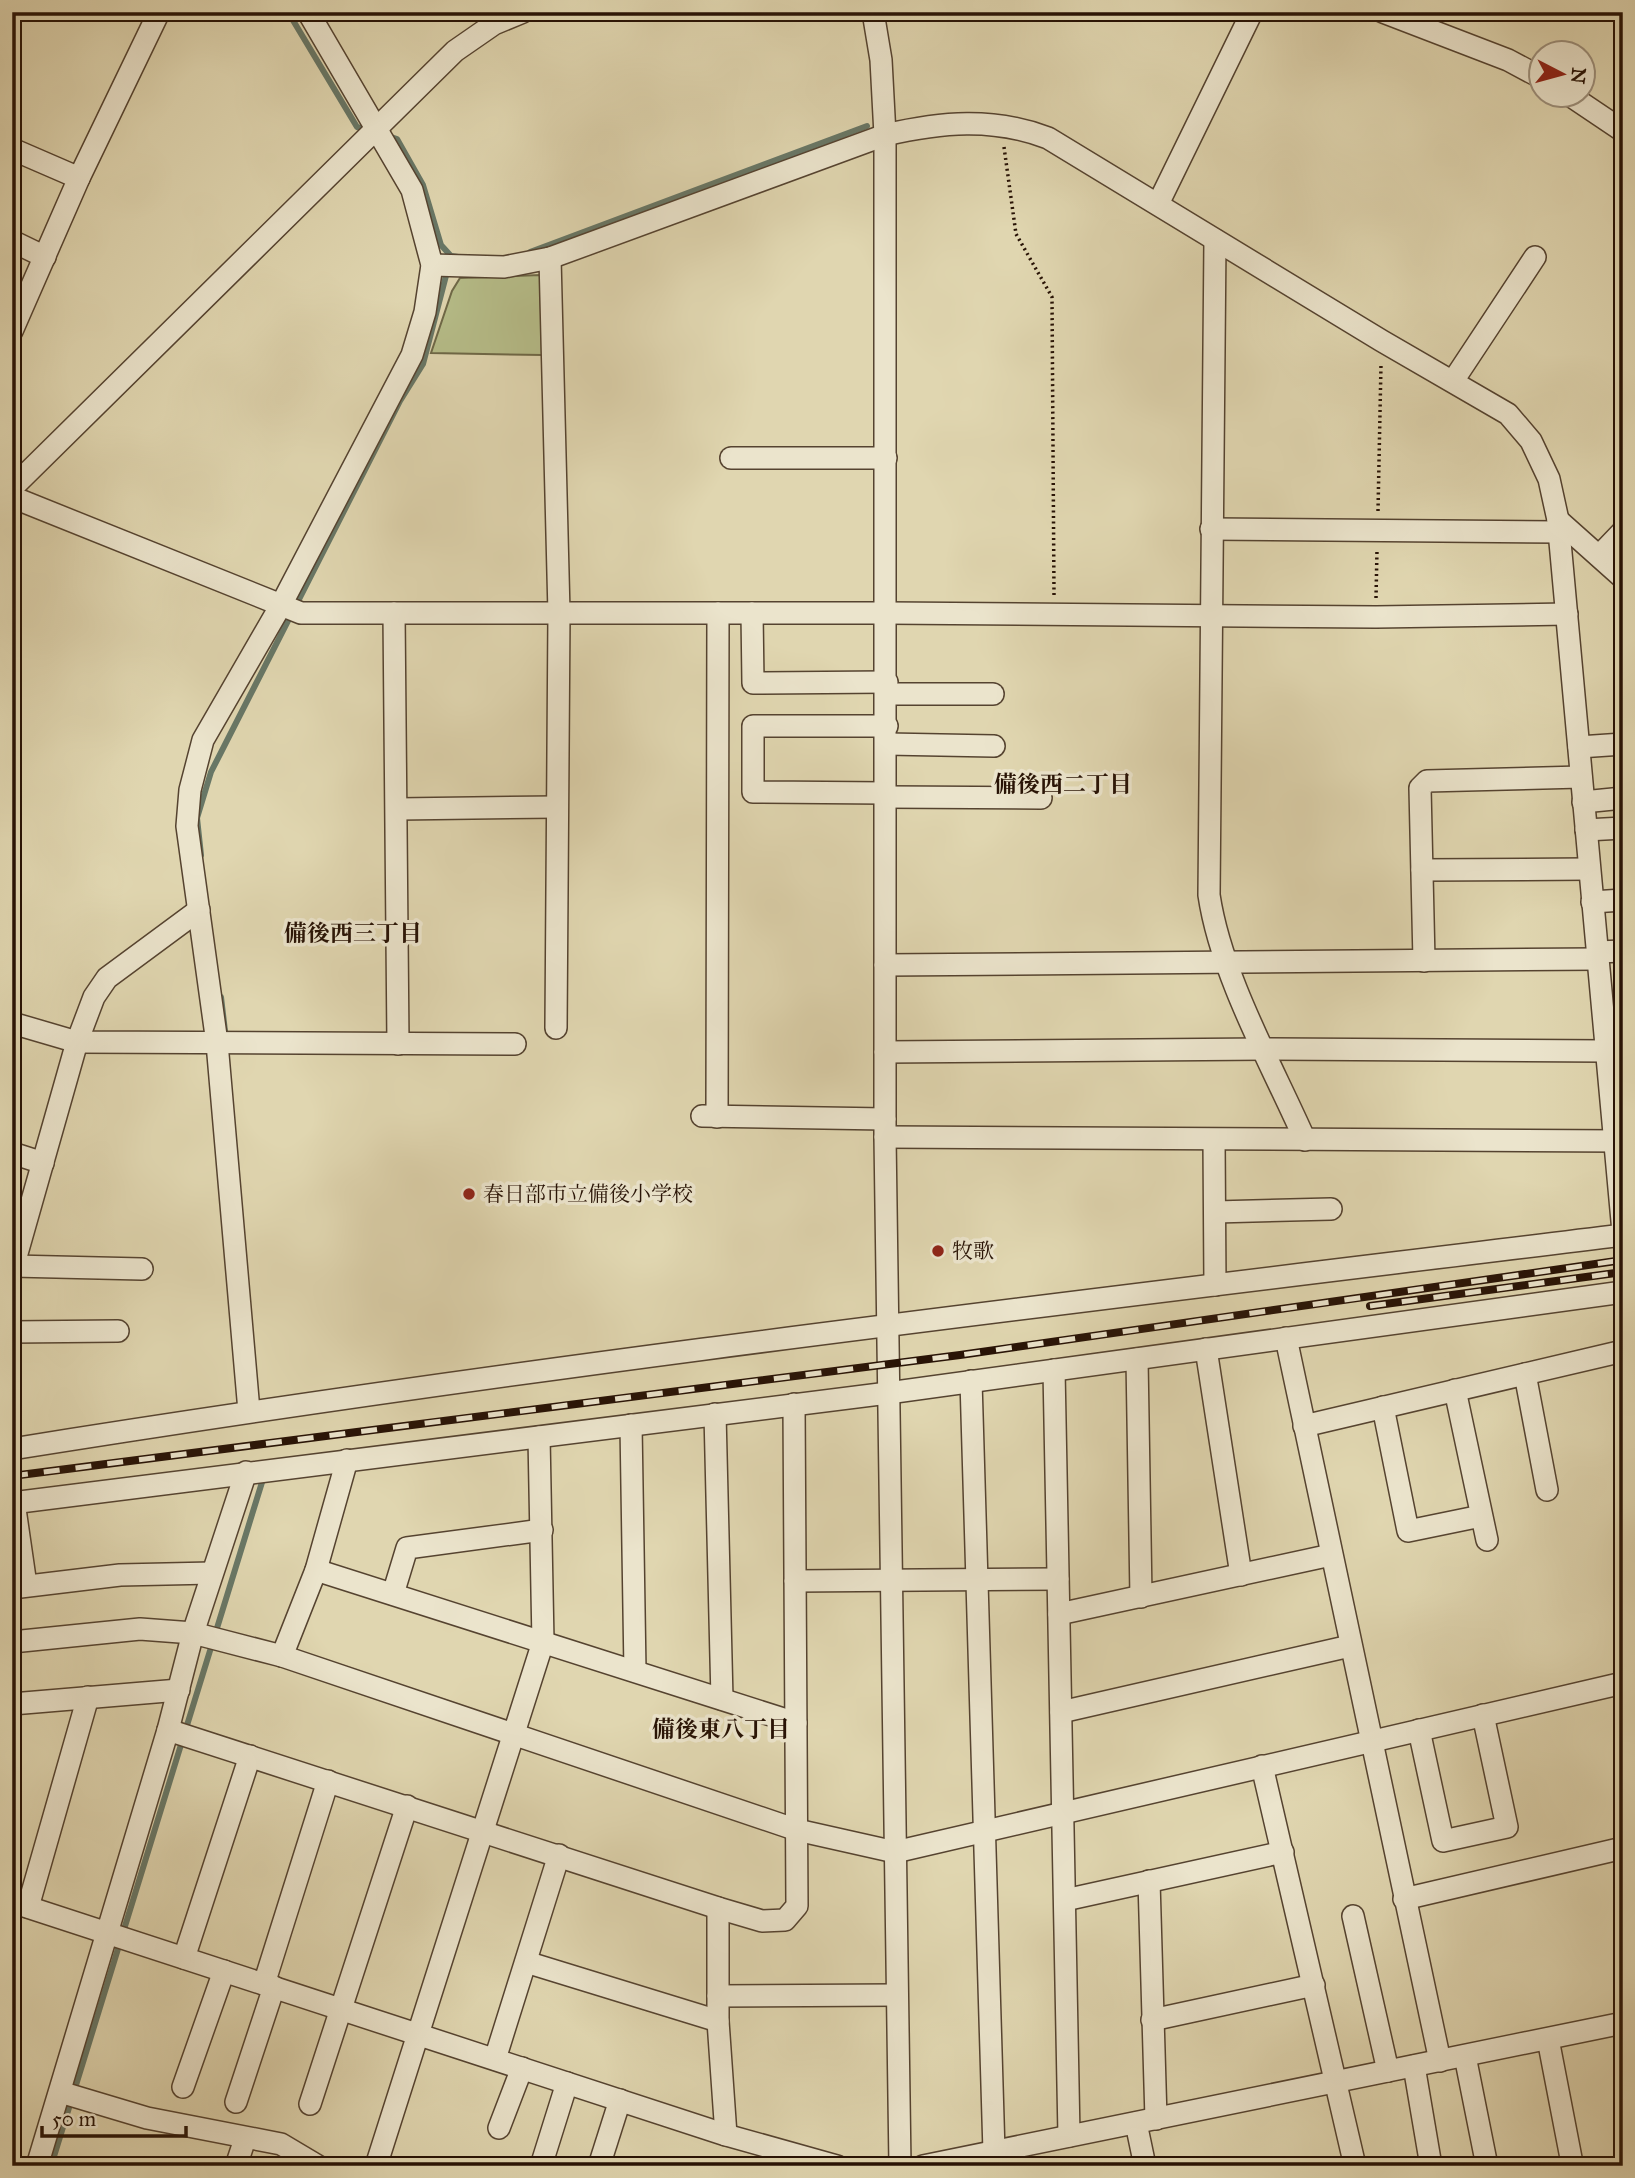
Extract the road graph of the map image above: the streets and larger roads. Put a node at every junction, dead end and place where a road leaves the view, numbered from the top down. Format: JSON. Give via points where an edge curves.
{"nodes":[{"id":1,"x":159,"y":12,"type":"edge"},
{"id":2,"x":308,"y":12,"type":"edge"},
{"id":3,"x":523,"y":12,"type":"edge"},
{"id":4,"x":873,"y":12,"type":"edge"},
{"id":5,"x":1252,"y":12,"type":"edge"},
{"id":6,"x":1382,"y":12,"type":"edge"},
{"id":7,"x":1526,"y":69,"type":"edge"},
{"id":8,"x":1589,"y":108,"type":"edge"},
{"id":9,"x":376,"y":126,"type":"junction"},
{"id":10,"x":1623,"y":131,"type":"edge"},
{"id":11,"x":885,"y":135,"type":"junction"},
{"id":12,"x":12,"y":149,"type":"edge"},
{"id":13,"x":79,"y":178,"type":"junction"},
{"id":14,"x":1158,"y":204,"type":"junction"},
{"id":15,"x":1215,"y":240,"type":"junction"},
{"id":16,"x":12,"y":241,"type":"edge"},
{"id":17,"x":45,"y":257,"type":"junction"},
{"id":18,"x":1535,"y":257,"type":"dead end"},
{"id":19,"x":550,"y":258,"type":"junction"},
{"id":20,"x":432,"y":265,"type":"junction"},
{"id":21,"x":12,"y":331,"type":"edge"},
{"id":22,"x":1453,"y":381,"type":"junction"},
{"id":23,"x":731,"y":458,"type":"dead end"},
{"id":24,"x":886,"y":458,"type":"junction"},
{"id":25,"x":12,"y":488,"type":"edge"},
{"id":26,"x":12,"y":497,"type":"edge"},
{"id":27,"x":1558,"y":526,"type":"junction"},
{"id":28,"x":1211,"y":529,"type":"junction"},
{"id":29,"x":1623,"y":531,"type":"edge"},
{"id":30,"x":1599,"y":556,"type":"junction"},
{"id":31,"x":1623,"y":578,"type":"edge"},
{"id":32,"x":281,"y":605,"type":"junction"},
{"id":33,"x":394,"y":613,"type":"junction"},
{"id":34,"x":559,"y":613,"type":"junction"},
{"id":35,"x":718,"y":613,"type":"junction"},
{"id":36,"x":752,"y":613,"type":"junction"},
{"id":37,"x":887,"y":613,"type":"junction"},
{"id":38,"x":1567,"y":614,"type":"junction"},
{"id":39,"x":1212,"y":616,"type":"junction"},
{"id":40,"x":887,"y":688,"type":"junction"},
{"id":41,"x":993,"y":694,"type":"dead end"},
{"id":42,"x":887,"y":735,"type":"junction"},
{"id":43,"x":1623,"y":744,"type":"edge"},
{"id":44,"x":995,"y":746,"type":"dead end"},
{"id":45,"x":1578,"y":747,"type":"junction"},
{"id":46,"x":1581,"y":778,"type":"junction"},
{"id":47,"x":886,"y":795,"type":"junction"},
{"id":48,"x":1041,"y":798,"type":"dead end"},
{"id":49,"x":1623,"y":798,"type":"edge"},
{"id":50,"x":1583,"y":802,"type":"junction"},
{"id":51,"x":557,"y":807,"type":"junction"},
{"id":52,"x":398,"y":809,"type":"junction"},
{"id":53,"x":1623,"y":828,"type":"edge"},
{"id":54,"x":1586,"y":830,"type":"junction"},
{"id":55,"x":1590,"y":869,"type":"junction"},
{"id":56,"x":1422,"y":870,"type":"junction"},
{"id":57,"x":1623,"y":900,"type":"edge"},
{"id":58,"x":1592,"y":902,"type":"junction"},
{"id":59,"x":199,"y":910,"type":"junction"},
{"id":60,"x":1623,"y":951,"type":"edge"},
{"id":61,"x":1597,"y":956,"type":"junction"},
{"id":62,"x":1424,"y":961,"type":"junction"},
{"id":63,"x":1226,"y":962,"type":"junction"},
{"id":64,"x":885,"y":965,"type":"junction"},
{"id":65,"x":1612,"y":1008,"type":"edge"},
{"id":66,"x":12,"y":1023,"type":"edge"},
{"id":67,"x":556,"y":1028,"type":"dead end"},
{"id":68,"x":77,"y":1042,"type":"junction"},
{"id":69,"x":217,"y":1043,"type":"junction"},
{"id":70,"x":398,"y":1044,"type":"junction"},
{"id":71,"x":515,"y":1044,"type":"dead end"},
{"id":72,"x":1265,"y":1049,"type":"junction"},
{"id":73,"x":1606,"y":1051,"type":"junction"},
{"id":74,"x":885,"y":1052,"type":"junction"},
{"id":75,"x":885,"y":1128,"type":"junction"},
{"id":76,"x":1214,"y":1140,"type":"junction"},
{"id":77,"x":1305,"y":1140,"type":"junction"},
{"id":78,"x":1618,"y":1141,"type":"edge"},
{"id":79,"x":12,"y":1153,"type":"edge"},
{"id":80,"x":43,"y":1163,"type":"junction"},
{"id":81,"x":1331,"y":1209,"type":"dead end"},
{"id":82,"x":1215,"y":1212,"type":"junction"},
{"id":83,"x":19,"y":1221,"type":"edge"},
{"id":84,"x":1623,"y":1234,"type":"edge"},
{"id":85,"x":13,"y":1269,"type":"edge"},
{"id":86,"x":142,"y":1269,"type":"dead end"},
{"id":87,"x":1215,"y":1285,"type":"junction"},
{"id":88,"x":1623,"y":1292,"type":"edge"},
{"id":89,"x":888,"y":1326,"type":"junction"},
{"id":90,"x":118,"y":1331,"type":"dead end"},
{"id":91,"x":12,"y":1332,"type":"edge"},
{"id":92,"x":1286,"y":1338,"type":"junction"},
{"id":93,"x":1206,"y":1349,"type":"junction"},
{"id":94,"x":1623,"y":1351,"type":"edge"},
{"id":95,"x":1138,"y":1359,"type":"junction"},
{"id":96,"x":1054,"y":1370,"type":"junction"},
{"id":97,"x":1525,"y":1374,"type":"junction"},
{"id":98,"x":971,"y":1381,"type":"junction"},
{"id":99,"x":1455,"y":1390,"type":"junction"},
{"id":100,"x":888,"y":1392,"type":"junction"},
{"id":101,"x":794,"y":1404,"type":"junction"},
{"id":102,"x":1383,"y":1407,"type":"junction"},
{"id":103,"x":249,"y":1411,"type":"junction"},
{"id":104,"x":715,"y":1415,"type":"junction"},
{"id":105,"x":631,"y":1425,"type":"junction"},
{"id":106,"x":1304,"y":1426,"type":"junction"},
{"id":107,"x":539,"y":1437,"type":"junction"},
{"id":108,"x":12,"y":1449,"type":"edge"},
{"id":109,"x":347,"y":1460,"type":"junction"},
{"id":110,"x":246,"y":1472,"type":"junction"},
{"id":111,"x":1547,"y":1490,"type":"dead end"},
{"id":112,"x":13,"y":1503,"type":"edge"},
{"id":113,"x":1481,"y":1516,"type":"junction"},
{"id":114,"x":542,"y":1530,"type":"junction"},
{"id":115,"x":1486,"y":1540,"type":"dead end"},
{"id":116,"x":1331,"y":1555,"type":"junction"},
{"id":117,"x":316,"y":1570,"type":"junction"},
{"id":118,"x":212,"y":1573,"type":"junction"},
{"id":119,"x":1241,"y":1575,"type":"junction"},
{"id":120,"x":891,"y":1579,"type":"junction"},
{"id":121,"x":976,"y":1579,"type":"junction"},
{"id":122,"x":1058,"y":1579,"type":"junction"},
{"id":123,"x":795,"y":1581,"type":"junction"},
{"id":124,"x":19,"y":1586,"type":"edge"},
{"id":125,"x":393,"y":1594,"type":"junction"},
{"id":126,"x":1141,"y":1597,"type":"junction"},
{"id":127,"x":1059,"y":1614,"type":"junction"},
{"id":128,"x":193,"y":1633,"type":"junction"},
{"id":129,"x":12,"y":1642,"type":"edge"},
{"id":130,"x":543,"y":1642,"type":"junction"},
{"id":131,"x":1350,"y":1646,"type":"junction"},
{"id":132,"x":282,"y":1657,"type":"junction"},
{"id":133,"x":635,"y":1671,"type":"junction"},
{"id":134,"x":1623,"y":1683,"type":"edge"},
{"id":135,"x":179,"y":1690,"type":"junction"},
{"id":136,"x":88,"y":1697,"type":"junction"},
{"id":137,"x":722,"y":1699,"type":"junction"},
{"id":138,"x":12,"y":1704,"type":"edge"},
{"id":139,"x":1061,"y":1712,"type":"junction"},
{"id":140,"x":1483,"y":1715,"type":"junction"},
{"id":141,"x":796,"y":1723,"type":"junction"},
{"id":142,"x":168,"y":1730,"type":"junction"},
{"id":143,"x":1419,"y":1730,"type":"junction"},
{"id":144,"x":514,"y":1732,"type":"junction"},
{"id":145,"x":1370,"y":1741,"type":"junction"},
{"id":146,"x":250,"y":1756,"type":"junction"},
{"id":147,"x":1262,"y":1766,"type":"junction"},
{"id":148,"x":328,"y":1781,"type":"junction"},
{"id":149,"x":407,"y":1806,"type":"junction"},
{"id":150,"x":1063,"y":1812,"type":"junction"},
{"id":151,"x":482,"y":1830,"type":"junction"},
{"id":152,"x":797,"y":1830,"type":"junction"},
{"id":153,"x":984,"y":1830,"type":"junction"},
{"id":154,"x":1623,"y":1849,"type":"edge"},
{"id":155,"x":895,"y":1852,"type":"junction"},
{"id":156,"x":1283,"y":1852,"type":"junction"},
{"id":157,"x":559,"y":1855,"type":"junction"},
{"id":158,"x":1149,"y":1881,"type":"junction"},
{"id":159,"x":1405,"y":1899,"type":"junction"},
{"id":160,"x":1065,"y":1900,"type":"junction"},
{"id":161,"x":20,"y":1905,"type":"edge"},
{"id":162,"x":718,"y":1908,"type":"junction"},
{"id":163,"x":1353,"y":1916,"type":"dead end"},
{"id":164,"x":108,"y":1933,"type":"junction"},
{"id":165,"x":184,"y":1958,"type":"junction"},
{"id":166,"x":526,"y":1962,"type":"junction"},
{"id":167,"x":225,"y":1971,"type":"junction"},
{"id":168,"x":269,"y":1985,"type":"junction"},
{"id":169,"x":1314,"y":1985,"type":"junction"},
{"id":170,"x":898,"y":1995,"type":"junction"},
{"id":171,"x":718,"y":1996,"type":"junction"},
{"id":172,"x":342,"y":2008,"type":"junction"},
{"id":173,"x":1152,"y":2020,"type":"junction"},
{"id":174,"x":718,"y":2021,"type":"junction"},
{"id":175,"x":1623,"y":2023,"type":"edge"},
{"id":176,"x":418,"y":2034,"type":"junction"},
{"id":177,"x":1548,"y":2039,"type":"junction"},
{"id":178,"x":1465,"y":2056,"type":"junction"},
{"id":179,"x":495,"y":2059,"type":"junction"},
{"id":180,"x":1440,"y":2061,"type":"junction"},
{"id":181,"x":1413,"y":2066,"type":"junction"},
{"id":182,"x":522,"y":2068,"type":"junction"},
{"id":183,"x":1388,"y":2071,"type":"junction"},
{"id":184,"x":1337,"y":2082,"type":"junction"},
{"id":185,"x":567,"y":2083,"type":"junction"},
{"id":186,"x":183,"y":2087,"type":"dead end"},
{"id":187,"x":60,"y":2092,"type":"junction"},
{"id":188,"x":620,"y":2100,"type":"junction"},
{"id":189,"x":236,"y":2102,"type":"dead end"},
{"id":190,"x":310,"y":2104,"type":"dead end"},
{"id":191,"x":1146,"y":2121,"type":"junction"},
{"id":192,"x":499,"y":2128,"type":"dead end"},
{"id":193,"x":726,"y":2135,"type":"junction"},
{"id":194,"x":1069,"y":2136,"type":"junction"},
{"id":195,"x":245,"y":2139,"type":"junction"},
{"id":196,"x":994,"y":2152,"type":"junction"},
{"id":197,"x":1571,"y":2158,"type":"dead end"},
{"id":198,"x":37,"y":2166,"type":"edge"},
{"id":199,"x":236,"y":2166,"type":"edge"},
{"id":200,"x":318,"y":2166,"type":"edge"},
{"id":201,"x":376,"y":2166,"type":"edge"},
{"id":202,"x":541,"y":2166,"type":"edge"},
{"id":203,"x":599,"y":2166,"type":"edge"},
{"id":204,"x":837,"y":2166,"type":"edge"},
{"id":205,"x":900,"y":2166,"type":"edge"},
{"id":206,"x":923,"y":2166,"type":"edge"},
{"id":207,"x":1145,"y":2166,"type":"edge"},
{"id":208,"x":1355,"y":2166,"type":"edge"},
{"id":209,"x":1431,"y":2166,"type":"edge"},
{"id":210,"x":1487,"y":2166,"type":"edge"}],
"edges":[{"from":1,"to":13,"type":"street"},
{"from":2,"to":9,"type":"street"},
{"from":3,"to":9,"type":"street","via":[[494,24],[455,51]]},
{"from":4,"to":11,"type":"street"},
{"from":5,"to":14,"type":"street"},
{"from":6,"to":7,"type":"street"},
{"from":8,"to":10,"type":"street"},
{"from":9,"to":20,"type":"street","via":[[412,190]]},
{"from":9,"to":25,"type":"street"},
{"from":11,"to":14,"type":"street","via":[[935,124],[1018,127],[1048,138]]},
{"from":11,"to":19,"type":"street"},
{"from":11,"to":24,"type":"street"},
{"from":12,"to":13,"type":"street"},
{"from":13,"to":17,"type":"street"},
{"from":14,"to":15,"type":"street"},
{"from":15,"to":22,"type":"street"},
{"from":15,"to":28,"type":"street"},
{"from":16,"to":17,"type":"street"},
{"from":17,"to":21,"type":"street"},
{"from":18,"to":22,"type":"street"},
{"from":19,"to":20,"type":"street","via":[[504,267]]},
{"from":19,"to":34,"type":"street"},
{"from":20,"to":32,"type":"street","via":[[412,355]]},
{"from":22,"to":27,"type":"street","via":[[1508,414],[1531,441],[1549,479]]},
{"from":23,"to":24,"type":"street"},
{"from":24,"to":37,"type":"street"},
{"from":26,"to":32,"type":"street"},
{"from":27,"to":28,"type":"street"},
{"from":27,"to":30,"type":"street"},
{"from":27,"to":38,"type":"street"},
{"from":28,"to":39,"type":"street"},
{"from":29,"to":30,"type":"street"},
{"from":30,"to":31,"type":"street"},
{"from":32,"to":33,"type":"street","via":[[301,613]]},
{"from":32,"to":59,"type":"street","via":[[203,740],[190,790],[187,826]]},
{"from":33,"to":34,"type":"street"},
{"from":33,"to":52,"type":"street"},
{"from":34,"to":35,"type":"street"},
{"from":34,"to":51,"type":"street"},
{"from":35,"to":36,"type":"street"},
{"from":35,"to":75,"type":"street","via":[[709,1117]]},
{"from":36,"to":37,"type":"street"},
{"from":36,"to":40,"type":"street","via":[[753,683]]},
{"from":37,"to":39,"type":"street"},
{"from":37,"to":40,"type":"street"},
{"from":38,"to":39,"type":"street"},
{"from":38,"to":45,"type":"street"},
{"from":39,"to":63,"type":"street","via":[[1209,895],[1213,925]]},
{"from":40,"to":41,"type":"street"},
{"from":40,"to":42,"type":"street"},
{"from":42,"to":44,"type":"street"},
{"from":42,"to":47,"type":"street"},
{"from":42,"to":47,"type":"street","via":[[753,726],[753,792]]},
{"from":43,"to":45,"type":"street"},
{"from":45,"to":46,"type":"street"},
{"from":46,"to":50,"type":"street"},
{"from":46,"to":56,"type":"street","via":[[1427,781],[1420,788]]},
{"from":47,"to":48,"type":"street"},
{"from":47,"to":64,"type":"street"},
{"from":49,"to":50,"type":"street"},
{"from":50,"to":54,"type":"street"},
{"from":51,"to":52,"type":"street"},
{"from":51,"to":67,"type":"street"},
{"from":52,"to":70,"type":"street"},
{"from":53,"to":54,"type":"street"},
{"from":54,"to":55,"type":"street"},
{"from":55,"to":56,"type":"street"},
{"from":55,"to":58,"type":"street"},
{"from":56,"to":62,"type":"street"},
{"from":57,"to":58,"type":"street"},
{"from":58,"to":61,"type":"street"},
{"from":59,"to":68,"type":"street","via":[[107,978],[94,996]]},
{"from":59,"to":69,"type":"street"},
{"from":60,"to":61,"type":"street"},
{"from":61,"to":62,"type":"street"},
{"from":61,"to":65,"type":"street"},
{"from":62,"to":63,"type":"street"},
{"from":63,"to":64,"type":"street"},
{"from":63,"to":72,"type":"street"},
{"from":64,"to":74,"type":"street"},
{"from":65,"to":73,"type":"street"},
{"from":66,"to":68,"type":"street"},
{"from":68,"to":69,"type":"street"},
{"from":68,"to":80,"type":"street"},
{"from":69,"to":70,"type":"street"},
{"from":69,"to":103,"type":"street"},
{"from":70,"to":71,"type":"street"},
{"from":72,"to":73,"type":"street"},
{"from":72,"to":74,"type":"street"},
{"from":72,"to":77,"type":"street"},
{"from":73,"to":78,"type":"street"},
{"from":74,"to":75,"type":"street"},
{"from":75,"to":76,"type":"street"},
{"from":75,"to":89,"type":"street"},
{"from":76,"to":77,"type":"street"},
{"from":76,"to":82,"type":"street"},
{"from":77,"to":78,"type":"street"},
{"from":78,"to":84,"type":"street"},
{"from":79,"to":80,"type":"street"},
{"from":80,"to":83,"type":"street"},
{"from":81,"to":82,"type":"street"},
{"from":82,"to":87,"type":"street"},
{"from":83,"to":85,"type":"street"},
{"from":84,"to":87,"type":"street"},
{"from":85,"to":86,"type":"street"},
{"from":87,"to":89,"type":"street"},
{"from":88,"to":92,"type":"street"},
{"from":89,"to":100,"type":"street"},
{"from":89,"to":103,"type":"street"},
{"from":90,"to":91,"type":"street"},
{"from":92,"to":93,"type":"street"},
{"from":92,"to":106,"type":"street"},
{"from":93,"to":95,"type":"street"},
{"from":93,"to":119,"type":"street"},
{"from":94,"to":97,"type":"street"},
{"from":95,"to":96,"type":"street"},
{"from":95,"to":126,"type":"street"},
{"from":96,"to":98,"type":"street"},
{"from":96,"to":122,"type":"street"},
{"from":97,"to":99,"type":"street"},
{"from":97,"to":111,"type":"street"},
{"from":98,"to":100,"type":"street"},
{"from":98,"to":121,"type":"street"},
{"from":99,"to":102,"type":"street"},
{"from":99,"to":113,"type":"street"},
{"from":100,"to":101,"type":"street"},
{"from":100,"to":120,"type":"street"},
{"from":101,"to":104,"type":"street"},
{"from":101,"to":123,"type":"street"},
{"from":102,"to":106,"type":"street"},
{"from":102,"to":113,"type":"street","via":[[1408,1531]]},
{"from":103,"to":108,"type":"street"},
{"from":104,"to":105,"type":"street"},
{"from":104,"to":137,"type":"street"},
{"from":105,"to":107,"type":"street"},
{"from":105,"to":133,"type":"street"},
{"from":106,"to":116,"type":"street"},
{"from":107,"to":109,"type":"street"},
{"from":107,"to":114,"type":"street"},
{"from":109,"to":110,"type":"street"},
{"from":109,"to":117,"type":"street"},
{"from":110,"to":112,"type":"street"},
{"from":110,"to":118,"type":"street"},
{"from":112,"to":124,"type":"street"},
{"from":113,"to":115,"type":"street"},
{"from":114,"to":125,"type":"street","via":[[407,1548]]},
{"from":114,"to":130,"type":"street"},
{"from":116,"to":119,"type":"street"},
{"from":116,"to":131,"type":"street"},
{"from":117,"to":125,"type":"street"},
{"from":117,"to":132,"type":"street"},
{"from":118,"to":124,"type":"street","via":[[120,1575]]},
{"from":118,"to":128,"type":"street"},
{"from":119,"to":126,"type":"street"},
{"from":120,"to":121,"type":"street"},
{"from":120,"to":123,"type":"street"},
{"from":120,"to":155,"type":"street"},
{"from":121,"to":122,"type":"street"},
{"from":121,"to":153,"type":"street"},
{"from":122,"to":127,"type":"street"},
{"from":123,"to":141,"type":"street"},
{"from":125,"to":130,"type":"street"},
{"from":126,"to":127,"type":"street"},
{"from":127,"to":139,"type":"street"},
{"from":128,"to":129,"type":"street","via":[[140,1629]]},
{"from":128,"to":132,"type":"street"},
{"from":128,"to":135,"type":"street"},
{"from":130,"to":133,"type":"street"},
{"from":130,"to":144,"type":"street"},
{"from":131,"to":139,"type":"street"},
{"from":131,"to":145,"type":"street"},
{"from":132,"to":144,"type":"street"},
{"from":133,"to":137,"type":"street"},
{"from":134,"to":140,"type":"street"},
{"from":135,"to":136,"type":"street"},
{"from":135,"to":142,"type":"street"},
{"from":136,"to":138,"type":"street"},
{"from":136,"to":161,"type":"street"},
{"from":137,"to":141,"type":"street"},
{"from":139,"to":150,"type":"street"},
{"from":140,"to":143,"type":"street"},
{"from":140,"to":143,"type":"street","via":[[1507,1827],[1443,1841]]},
{"from":141,"to":152,"type":"street"},
{"from":142,"to":146,"type":"street"},
{"from":142,"to":164,"type":"street"},
{"from":143,"to":145,"type":"street"},
{"from":144,"to":151,"type":"street"},
{"from":144,"to":152,"type":"street"},
{"from":145,"to":147,"type":"street"},
{"from":145,"to":159,"type":"street"},
{"from":146,"to":148,"type":"street"},
{"from":146,"to":165,"type":"street"},
{"from":147,"to":150,"type":"street"},
{"from":147,"to":156,"type":"street"},
{"from":148,"to":149,"type":"street"},
{"from":148,"to":168,"type":"street"},
{"from":149,"to":151,"type":"street"},
{"from":149,"to":172,"type":"street"},
{"from":150,"to":153,"type":"street"},
{"from":150,"to":160,"type":"street"},
{"from":151,"to":157,"type":"street"},
{"from":151,"to":176,"type":"street"},
{"from":152,"to":155,"type":"street"},
{"from":152,"to":162,"type":"street","via":[[797,1906],[785,1920],[762,1921]]},
{"from":153,"to":155,"type":"street"},
{"from":153,"to":196,"type":"street"},
{"from":154,"to":159,"type":"street"},
{"from":155,"to":170,"type":"street"},
{"from":156,"to":158,"type":"street"},
{"from":156,"to":169,"type":"street"},
{"from":157,"to":162,"type":"street"},
{"from":157,"to":166,"type":"street"},
{"from":158,"to":160,"type":"street"},
{"from":158,"to":173,"type":"street"},
{"from":159,"to":180,"type":"street"},
{"from":160,"to":194,"type":"street"},
{"from":161,"to":164,"type":"street"},
{"from":162,"to":171,"type":"street"},
{"from":163,"to":183,"type":"street"},
{"from":164,"to":165,"type":"street"},
{"from":164,"to":187,"type":"street"},
{"from":165,"to":167,"type":"street"},
{"from":166,"to":174,"type":"street"},
{"from":166,"to":179,"type":"street"},
{"from":167,"to":168,"type":"street"},
{"from":167,"to":186,"type":"street"},
{"from":168,"to":172,"type":"street"},
{"from":168,"to":189,"type":"street"},
{"from":169,"to":173,"type":"street"},
{"from":169,"to":184,"type":"street"},
{"from":170,"to":171,"type":"street"},
{"from":170,"to":205,"type":"street"},
{"from":171,"to":174,"type":"street"},
{"from":172,"to":176,"type":"street"},
{"from":172,"to":190,"type":"street"},
{"from":173,"to":191,"type":"street"},
{"from":174,"to":193,"type":"street"},
{"from":175,"to":177,"type":"street"},
{"from":176,"to":179,"type":"street"},
{"from":176,"to":201,"type":"street"},
{"from":177,"to":178,"type":"street"},
{"from":177,"to":197,"type":"street"},
{"from":178,"to":180,"type":"street"},
{"from":178,"to":210,"type":"street"},
{"from":179,"to":182,"type":"street"},
{"from":180,"to":181,"type":"street"},
{"from":181,"to":183,"type":"street"},
{"from":181,"to":209,"type":"street"},
{"from":182,"to":185,"type":"street"},
{"from":182,"to":192,"type":"street"},
{"from":183,"to":184,"type":"street"},
{"from":184,"to":191,"type":"street"},
{"from":184,"to":208,"type":"street"},
{"from":185,"to":188,"type":"street"},
{"from":185,"to":202,"type":"street"},
{"from":187,"to":195,"type":"street","via":[[148,2118]]},
{"from":187,"to":198,"type":"street"},
{"from":188,"to":193,"type":"street"},
{"from":188,"to":203,"type":"street"},
{"from":191,"to":194,"type":"street"},
{"from":191,"to":207,"type":"street"},
{"from":193,"to":204,"type":"street"},
{"from":194,"to":196,"type":"street"},
{"from":195,"to":199,"type":"street"},
{"from":195,"to":200,"type":"street","via":[[281,2144]]},
{"from":196,"to":206,"type":"street"}]}
